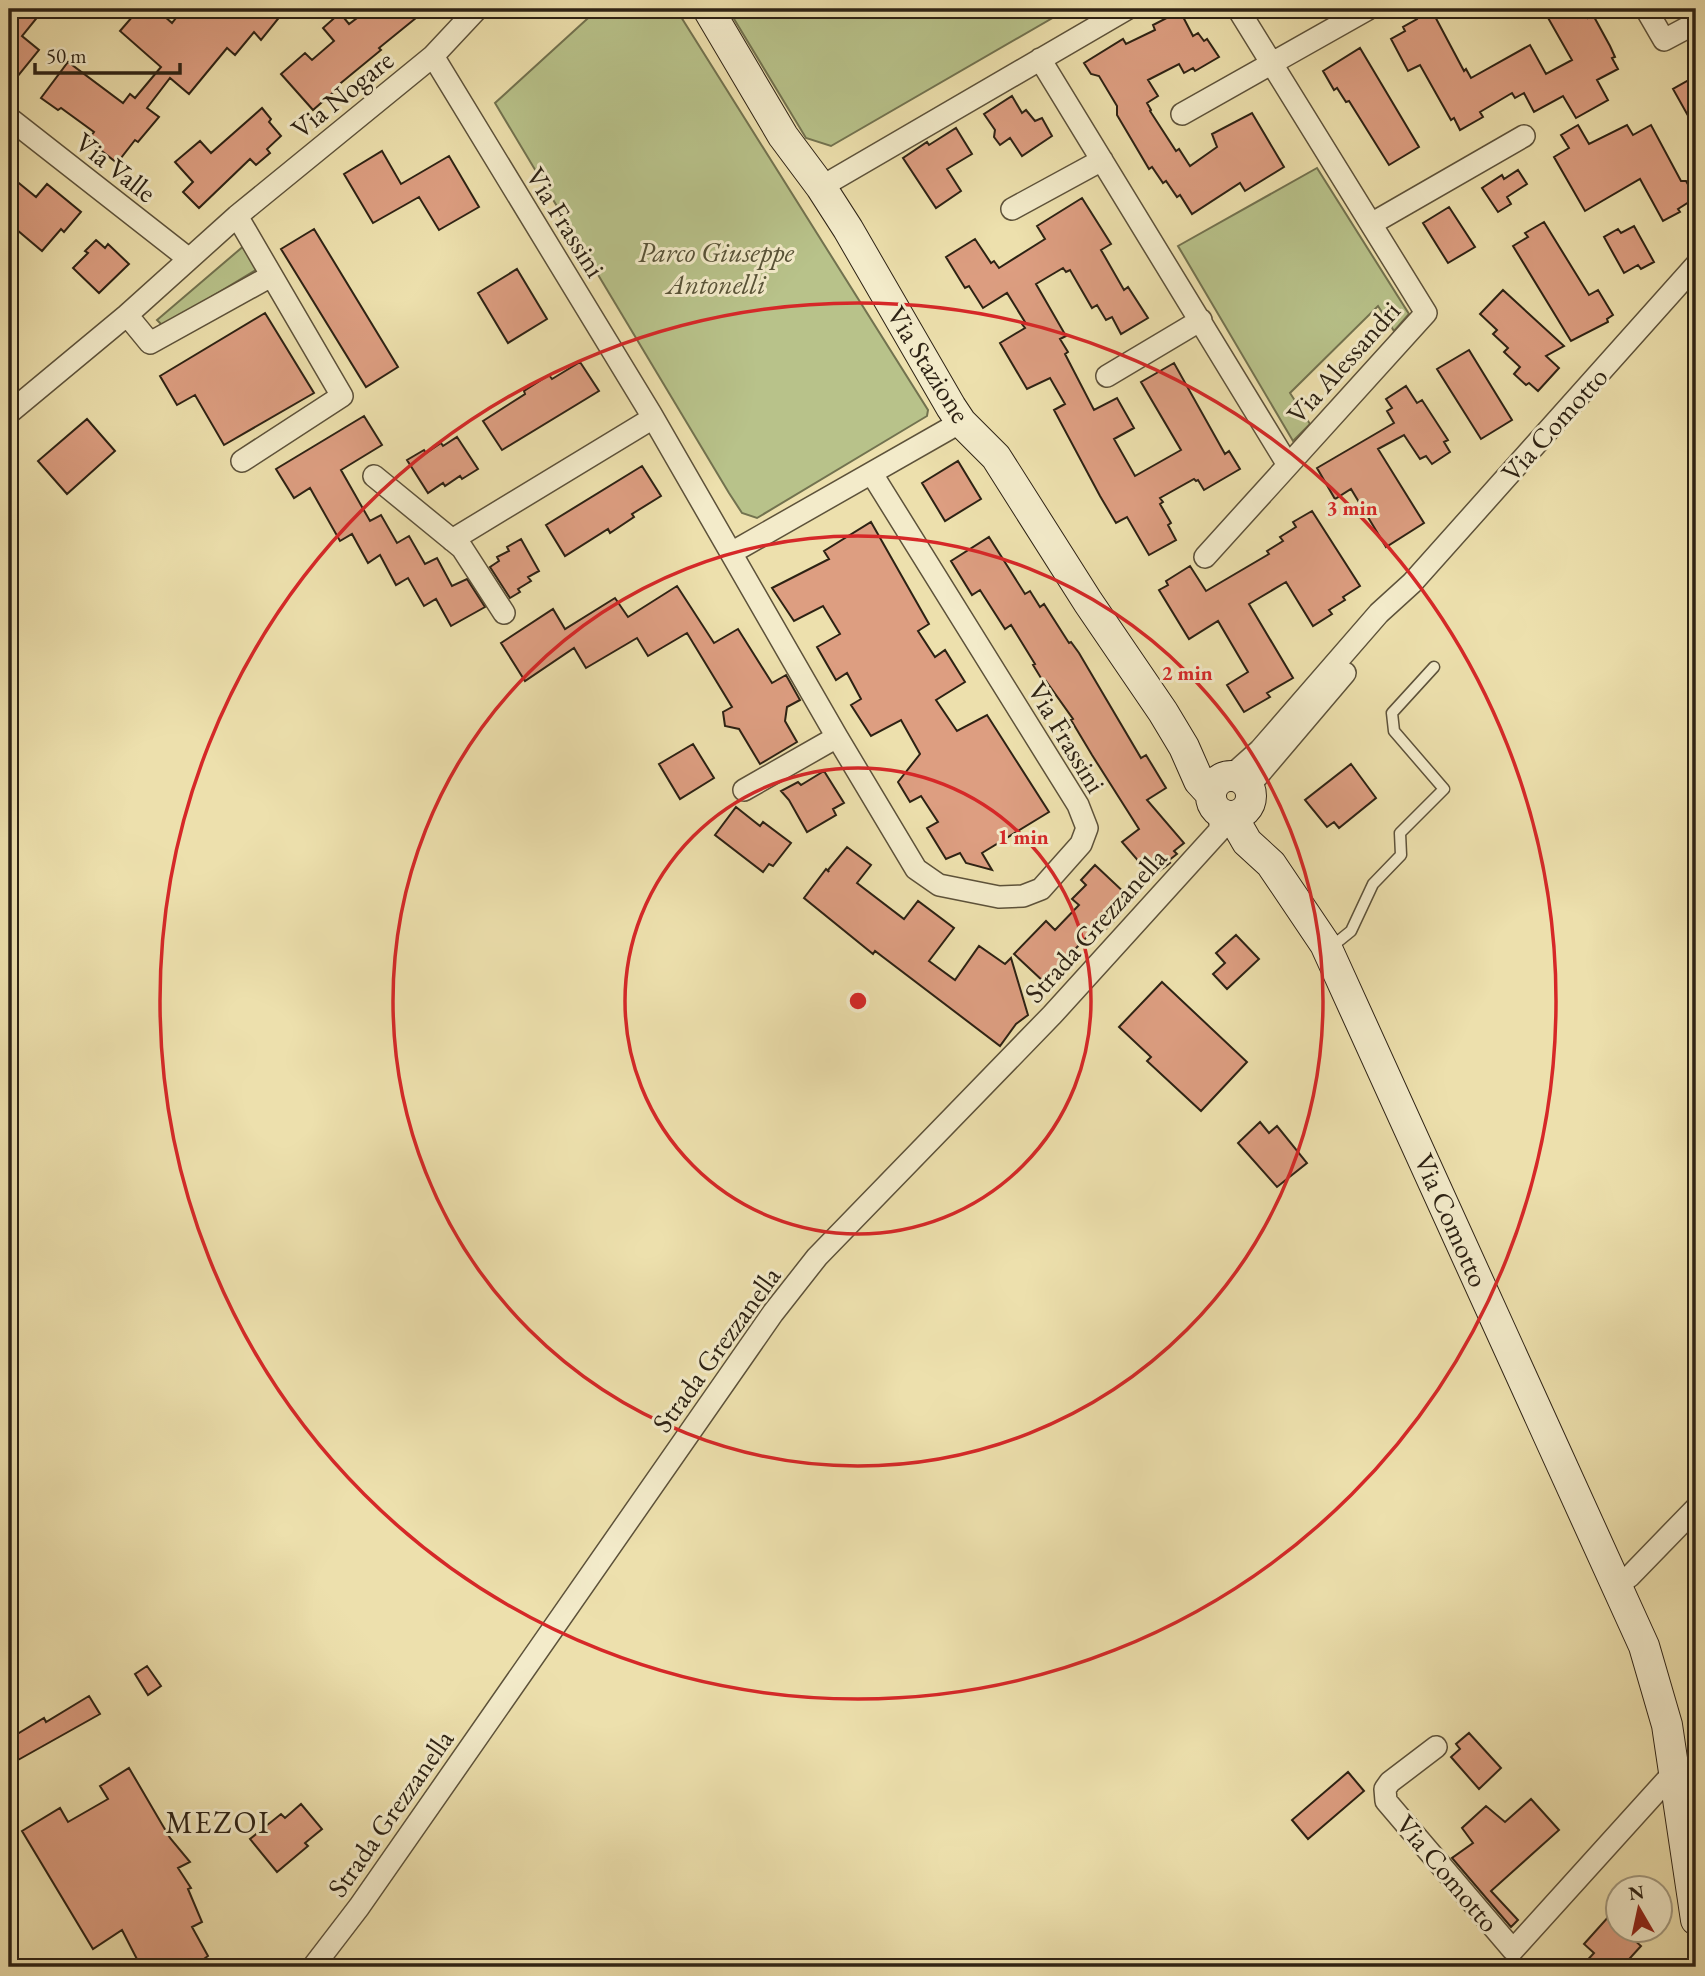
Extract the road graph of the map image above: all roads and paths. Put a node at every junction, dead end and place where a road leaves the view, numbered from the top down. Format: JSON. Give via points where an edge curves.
{"nodes":[{"id":1,"x":477,"y":9,"type":"edge"},
{"id":2,"x":708,"y":9,"type":"edge"},
{"id":3,"x":1127,"y":9,"type":"edge"},
{"id":4,"x":1238,"y":9,"type":"edge"},
{"id":5,"x":1368,"y":9,"type":"edge"},
{"id":6,"x":1646,"y":9,"type":"edge"},
{"id":7,"x":1696,"y":23,"type":"edge"},
{"id":8,"x":433,"y":56,"type":"junction"},
{"id":9,"x":1040,"y":59,"type":"junction"},
{"id":10,"x":1272,"y":64,"type":"junction"},
{"id":11,"x":1182,"y":114,"type":"dead end"},
{"id":12,"x":9,"y":118,"type":"edge"},
{"id":13,"x":1524,"y":136,"type":"dead end"},
{"id":14,"x":1102,"y":160,"type":"junction"},
{"id":15,"x":821,"y":187,"type":"junction"},
{"id":16,"x":1012,"y":209,"type":"dead end"},
{"id":17,"x":237,"y":216,"type":"junction"},
{"id":18,"x":1371,"y":224,"type":"junction"},
{"id":19,"x":189,"y":259,"type":"junction"},
{"id":20,"x":1696,"y":265,"type":"edge"},
{"id":21,"x":271,"y":276,"type":"junction"},
{"id":22,"x":127,"y":315,"type":"junction"},
{"id":23,"x":1201,"y":320,"type":"junction"},
{"id":24,"x":1107,"y":376,"type":"dead end"},
{"id":25,"x":9,"y":413,"type":"edge"},
{"id":26,"x":653,"y":418,"type":"junction"},
{"id":27,"x":961,"y":422,"type":"junction"},
{"id":28,"x":242,"y":461,"type":"dead end"},
{"id":29,"x":1288,"y":465,"type":"junction"},
{"id":30,"x":872,"y":474,"type":"junction"},
{"id":31,"x":373,"y":476,"type":"dead end"},
{"id":32,"x":452,"y":540,"type":"junction"},
{"id":33,"x":730,"y":553,"type":"junction"},
{"id":34,"x":1205,"y":557,"type":"dead end"},
{"id":35,"x":504,"y":613,"type":"dead end"},
{"id":36,"x":1434,"y":667,"type":"dead end"},
{"id":37,"x":836,"y":737,"type":"junction"},
{"id":38,"x":744,"y":790,"type":"dead end"},
{"id":39,"x":1230,"y":795,"type":"junction"},
{"id":40,"x":1328,"y":950,"type":"junction"},
{"id":41,"x":1696,"y":1508,"type":"edge"},
{"id":42,"x":1617,"y":1585,"type":"junction"},
{"id":43,"x":1436,"y":1747,"type":"dead end"},
{"id":44,"x":1675,"y":1771,"type":"junction"},
{"id":45,"x":1696,"y":1920,"type":"edge"},
{"id":46,"x":313,"y":1967,"type":"edge"}],
"edges":[{"from":1,"to":8,"type":"street","name":"Via Nogare"},
{"from":2,"to":15,"type":"street","name":"Via Stazione","via":[[783,136]]},
{"from":3,"to":9,"type":"street"},
{"from":4,"to":10,"type":"street","name":"Via Alessandri"},
{"from":5,"to":10,"type":"street"},
{"from":6,"to":7,"type":"street","via":[[1664,40]]},
{"from":8,"to":17,"type":"street","name":"Via Nogare"},
{"from":8,"to":26,"type":"street","name":"Via Frassini"},
{"from":9,"to":14,"type":"street","name":"Via Alessandri"},
{"from":9,"to":15,"type":"street"},
{"from":10,"to":11,"type":"street"},
{"from":10,"to":18,"type":"street","name":"Via Alessandri"},
{"from":12,"to":19,"type":"street","name":"Via Valle"},
{"from":13,"to":18,"type":"street"},
{"from":14,"to":16,"type":"street"},
{"from":14,"to":23,"type":"street","name":"Via Alessandri"},
{"from":15,"to":27,"type":"street","name":"Via Stazione"},
{"from":17,"to":19,"type":"street","name":"Via Nogare"},
{"from":17,"to":21,"type":"street"},
{"from":18,"to":29,"type":"street","name":"Via Alessandri","via":[[1426,313]]},
{"from":19,"to":22,"type":"street","name":"Via Nogare"},
{"from":20,"to":39,"type":"street","name":"Via Comotto","via":[[1412,583],[1391,619]]},
{"from":21,"to":22,"type":"street","via":[[150,343]]},
{"from":21,"to":28,"type":"street","via":[[342,396]]},
{"from":22,"to":25,"type":"street","name":"Via Nogare"},
{"from":23,"to":24,"type":"street"},
{"from":23,"to":29,"type":"street","name":"Via Alessandri"},
{"from":26,"to":32,"type":"street"},
{"from":26,"to":33,"type":"street","name":"Via Frassini"},
{"from":27,"to":30,"type":"street"},
{"from":27,"to":39,"type":"street","name":"Via Stazione","via":[[996,457],[1184,747],[1214,768]]},
{"from":29,"to":34,"type":"street","name":"Via Alessandri"},
{"from":30,"to":33,"type":"street"},
{"from":30,"to":37,"type":"street","name":"Via Frassini","via":[[1079,805],[1087,828],[1081,845],[1041,889],[1023,896],[999,897],[939,885],[916,869]]},
{"from":31,"to":32,"type":"street"},
{"from":32,"to":35,"type":"street","via":[[462,548]]},
{"from":33,"to":37,"type":"street","name":"Via Frassini"},
{"from":36,"to":40,"type":"lane","via":[[1392,713],[1394,731],[1444,789],[1400,833],[1401,855],[1373,884],[1351,931]]},
{"from":37,"to":38,"type":"street"},
{"from":39,"to":40,"type":"street","name":"Via Comotto","via":[[1261,834],[1271,864]]},
{"from":39,"to":46,"type":"street","name":"Strada Grezzanella","via":[[1220,830],[1052,1015],[817,1257],[773,1313]]},
{"from":40,"to":42,"type":"street","name":"Via Comotto"},
{"from":41,"to":42,"type":"street"},
{"from":42,"to":44,"type":"street","name":"Via Comotto","via":[[1644,1646]]},
{"from":43,"to":44,"type":"street","name":"Via Comotto","via":[[1390,1782],[1386,1801],[1513,1950]]},
{"from":44,"to":45,"type":"street","name":"Via Comotto"}]}
